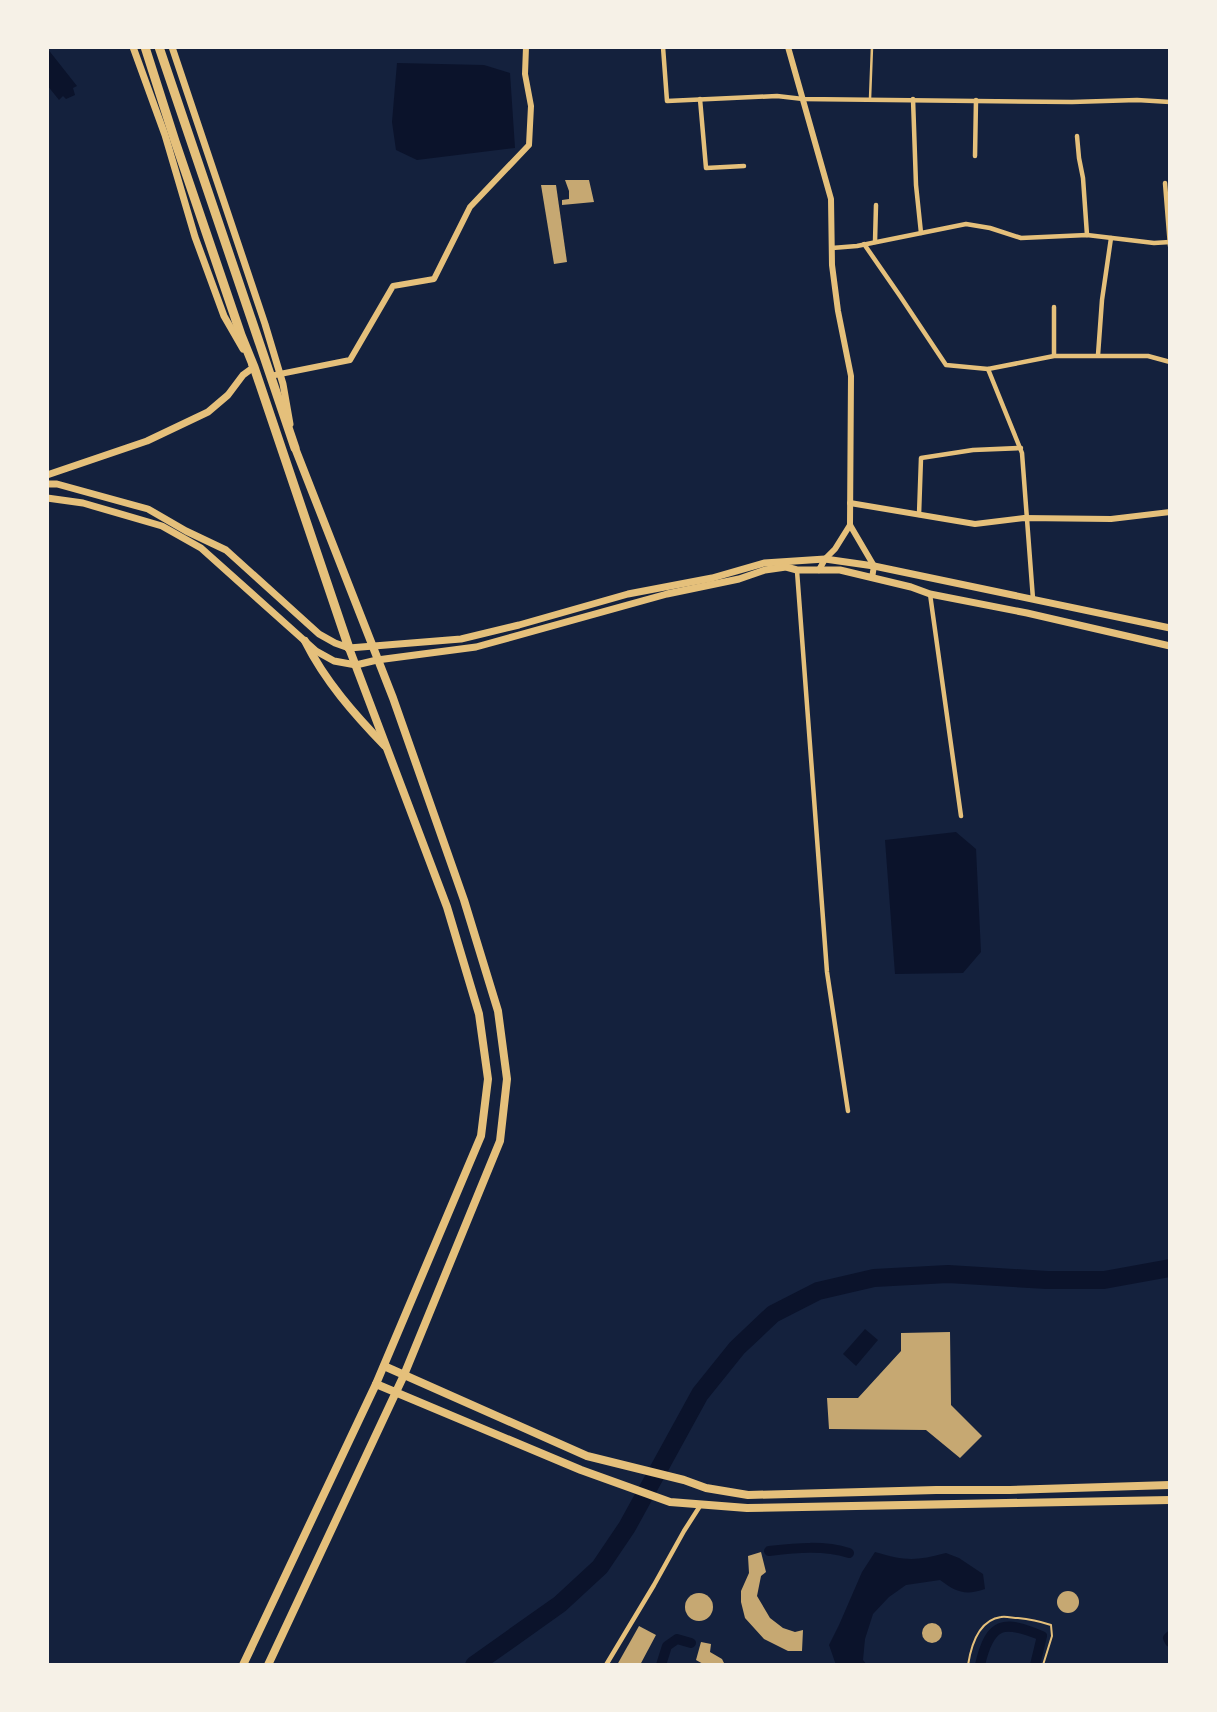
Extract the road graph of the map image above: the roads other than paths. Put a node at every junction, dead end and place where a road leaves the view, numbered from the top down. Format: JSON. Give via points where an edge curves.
{"nodes":[{"id":1,"x":133,"y":47,"type":"edge"},
{"id":2,"x":145,"y":47,"type":"edge"},
{"id":3,"x":159,"y":47,"type":"edge"},
{"id":4,"x":172,"y":47,"type":"edge"},
{"id":5,"x":526,"y":47,"type":"edge"},
{"id":6,"x":663,"y":47,"type":"edge"},
{"id":7,"x":788,"y":47,"type":"edge"},
{"id":8,"x":872,"y":47,"type":"edge"},
{"id":9,"x":700,"y":99,"type":"junction"},
{"id":10,"x":803,"y":99,"type":"junction"},
{"id":11,"x":870,"y":99,"type":"junction"},
{"id":12,"x":913,"y":99,"type":"junction"},
{"id":13,"x":976,"y":100,"type":"junction"},
{"id":14,"x":1170,"y":102,"type":"edge"},
{"id":15,"x":1077,"y":136,"type":"dead end"},
{"id":16,"x":975,"y":156,"type":"dead end"},
{"id":17,"x":744,"y":166,"type":"dead end"},
{"id":18,"x":1165,"y":183,"type":"dead end"},
{"id":19,"x":876,"y":205,"type":"dead end"},
{"id":20,"x":921,"y":233,"type":"junction"},
{"id":21,"x":1087,"y":235,"type":"junction"},
{"id":22,"x":1111,"y":238,"type":"junction"},
{"id":23,"x":875,"y":242,"type":"junction"},
{"id":24,"x":1170,"y":243,"type":"edge"},
{"id":25,"x":864,"y":244,"type":"junction"},
{"id":26,"x":832,"y":248,"type":"junction"},
{"id":27,"x":1054,"y":307,"type":"dead end"},
{"id":28,"x":1098,"y":355,"type":"junction"},
{"id":29,"x":1054,"y":356,"type":"junction"},
{"id":30,"x":1170,"y":362,"type":"edge"},
{"id":31,"x":254,"y":367,"type":"junction"},
{"id":32,"x":988,"y":369,"type":"junction"},
{"id":33,"x":275,"y":375,"type":"junction"},
{"id":34,"x":295,"y":448,"type":"joint"},
{"id":35,"x":1020,"y":448,"type":"junction"},
{"id":36,"x":47,"y":475,"type":"edge"},
{"id":37,"x":47,"y":484,"type":"edge"},
{"id":38,"x":47,"y":498,"type":"edge"},
{"id":39,"x":850,"y":503,"type":"junction"},
{"id":40,"x":1170,"y":512,"type":"edge"},
{"id":41,"x":919,"y":516,"type":"junction"},
{"id":42,"x":1027,"y":518,"type":"junction"},
{"id":43,"x":850,"y":524,"type":"junction"},
{"id":44,"x":825,"y":559,"type":"junction"},
{"id":45,"x":874,"y":566,"type":"junction"},
{"id":46,"x":797,"y":570,"type":"junction"},
{"id":47,"x":819,"y":570,"type":"junction"},
{"id":48,"x":872,"y":578,"type":"junction"},
{"id":49,"x":930,"y":594,"type":"junction"},
{"id":50,"x":1033,"y":600,"type":"junction"},
{"id":51,"x":1170,"y":628,"type":"edge"},
{"id":52,"x":304,"y":641,"type":"junction"},
{"id":53,"x":372,"y":646,"type":"junction"},
{"id":54,"x":1170,"y":646,"type":"edge"},
{"id":55,"x":349,"y":648,"type":"junction"},
{"id":56,"x":377,"y":660,"type":"junction"},
{"id":57,"x":356,"y":665,"type":"junction"},
{"id":58,"x":387,"y":748,"type":"junction"},
{"id":59,"x":961,"y":816,"type":"dead end"},
{"id":60,"x":464,"y":900,"type":"junction"},
{"id":61,"x":447,"y":907,"type":"junction"},
{"id":62,"x":848,"y":1111,"type":"dead end"},
{"id":63,"x":384,"y":1366,"type":"junction"},
{"id":64,"x":404,"y":1375,"type":"junction"},
{"id":65,"x":376,"y":1384,"type":"junction"},
{"id":66,"x":396,"y":1393,"type":"junction"},
{"id":67,"x":1170,"y":1485,"type":"edge"},
{"id":68,"x":1170,"y":1500,"type":"edge"},
{"id":69,"x":701,"y":1505,"type":"junction"},
{"id":70,"x":243,"y":1665,"type":"edge"},
{"id":71,"x":268,"y":1665,"type":"edge"},
{"id":72,"x":606,"y":1665,"type":"edge"}],
"edges":[{"from":1,"to":31,"type":"main road","via":[[224,316]]},
{"from":2,"to":31,"type":"highway"},
{"from":3,"to":33,"type":"highway","via":[[240,290]]},
{"from":4,"to":33,"type":"main road","via":[[265,324]]},
{"from":5,"to":33,"type":"street","via":[[529,145],[470,207],[434,279],[393,286],[350,360]]},
{"from":6,"to":9,"type":"street","via":[[667,101]]},
{"from":7,"to":10,"type":"street"},
{"from":8,"to":11,"type":"lane"},
{"from":9,"to":10,"type":"street"},
{"from":9,"to":17,"type":"street","via":[[706,168]]},
{"from":10,"to":11,"type":"street"},
{"from":10,"to":26,"type":"street","via":[[831,199]]},
{"from":11,"to":12,"type":"street"},
{"from":12,"to":13,"type":"street"},
{"from":12,"to":20,"type":"street"},
{"from":13,"to":14,"type":"street"},
{"from":13,"to":16,"type":"street"},
{"from":15,"to":21,"type":"street"},
{"from":18,"to":24,"type":"street"},
{"from":19,"to":23,"type":"street"},
{"from":20,"to":21,"type":"street","via":[[966,224],[1021,237]]},
{"from":20,"to":23,"type":"street"},
{"from":21,"to":22,"type":"street"},
{"from":22,"to":24,"type":"street"},
{"from":22,"to":28,"type":"street"},
{"from":23,"to":25,"type":"street"},
{"from":25,"to":26,"type":"street"},
{"from":25,"to":32,"type":"street","via":[[946,365]]},
{"from":26,"to":39,"type":"street","via":[[851,376]]},
{"from":27,"to":29,"type":"street"},
{"from":28,"to":29,"type":"street"},
{"from":28,"to":30,"type":"street","via":[[1148,356]]},
{"from":29,"to":32,"type":"street"},
{"from":31,"to":36,"type":"main road","via":[[208,412],[147,441]]},
{"from":31,"to":55,"type":"highway"},
{"from":32,"to":35,"type":"street"},
{"from":33,"to":34,"type":"highway"},
{"from":34,"to":53,"type":"highway"},
{"from":35,"to":41,"type":"street","via":[[921,458]]},
{"from":35,"to":42,"type":"street"},
{"from":37,"to":55,"type":"main road","via":[[148,509],[226,550],[319,634]]},
{"from":38,"to":52,"type":"main road","via":[[83,503],[162,526],[201,548]]},
{"from":39,"to":41,"type":"street"},
{"from":39,"to":43,"type":"street"},
{"from":40,"to":42,"type":"street","via":[[1111,519]]},
{"from":41,"to":42,"type":"street","via":[[975,524]]},
{"from":42,"to":50,"type":"street"},
{"from":43,"to":44,"type":"street"},
{"from":43,"to":45,"type":"street"},
{"from":44,"to":45,"type":"main road"},
{"from":44,"to":47,"type":"street"},
{"from":44,"to":53,"type":"main road","via":[[764,564],[628,594],[461,639]]},
{"from":45,"to":48,"type":"street"},
{"from":45,"to":50,"type":"main road"},
{"from":46,"to":47,"type":"main road"},
{"from":46,"to":56,"type":"main road","via":[[765,570],[476,647]]},
{"from":46,"to":62,"type":"street","via":[[827,972]]},
{"from":47,"to":48,"type":"main road"},
{"from":48,"to":49,"type":"main road"},
{"from":49,"to":54,"type":"main road"},
{"from":49,"to":59,"type":"street"},
{"from":50,"to":51,"type":"main road"},
{"from":52,"to":57,"type":"main road","via":[[334,661]]},
{"from":52,"to":58,"type":"highway","via":[[341,698]]},
{"from":53,"to":55,"type":"main road"},
{"from":53,"to":56,"type":"highway"},
{"from":55,"to":57,"type":"highway"},
{"from":56,"to":57,"type":"main road"},
{"from":56,"to":60,"type":"highway"},
{"from":57,"to":58,"type":"highway"},
{"from":58,"to":61,"type":"highway"},
{"from":60,"to":61,"type":"highway"},
{"from":60,"to":64,"type":"highway","via":[[498,1011],[508,1079],[500,1141]]},
{"from":61,"to":63,"type":"highway","via":[[479,1014],[488,1079],[481,1136]]},
{"from":63,"to":64,"type":"highway"},
{"from":63,"to":65,"type":"highway"},
{"from":64,"to":66,"type":"highway"},
{"from":64,"to":67,"type":"highway","via":[[587,1456],[748,1495]]},
{"from":65,"to":66,"type":"highway"},
{"from":65,"to":70,"type":"highway"},
{"from":66,"to":69,"type":"highway","via":[[670,1502]]},
{"from":66,"to":71,"type":"highway"},
{"from":68,"to":69,"type":"highway"},
{"from":69,"to":72,"type":"street"}]}
